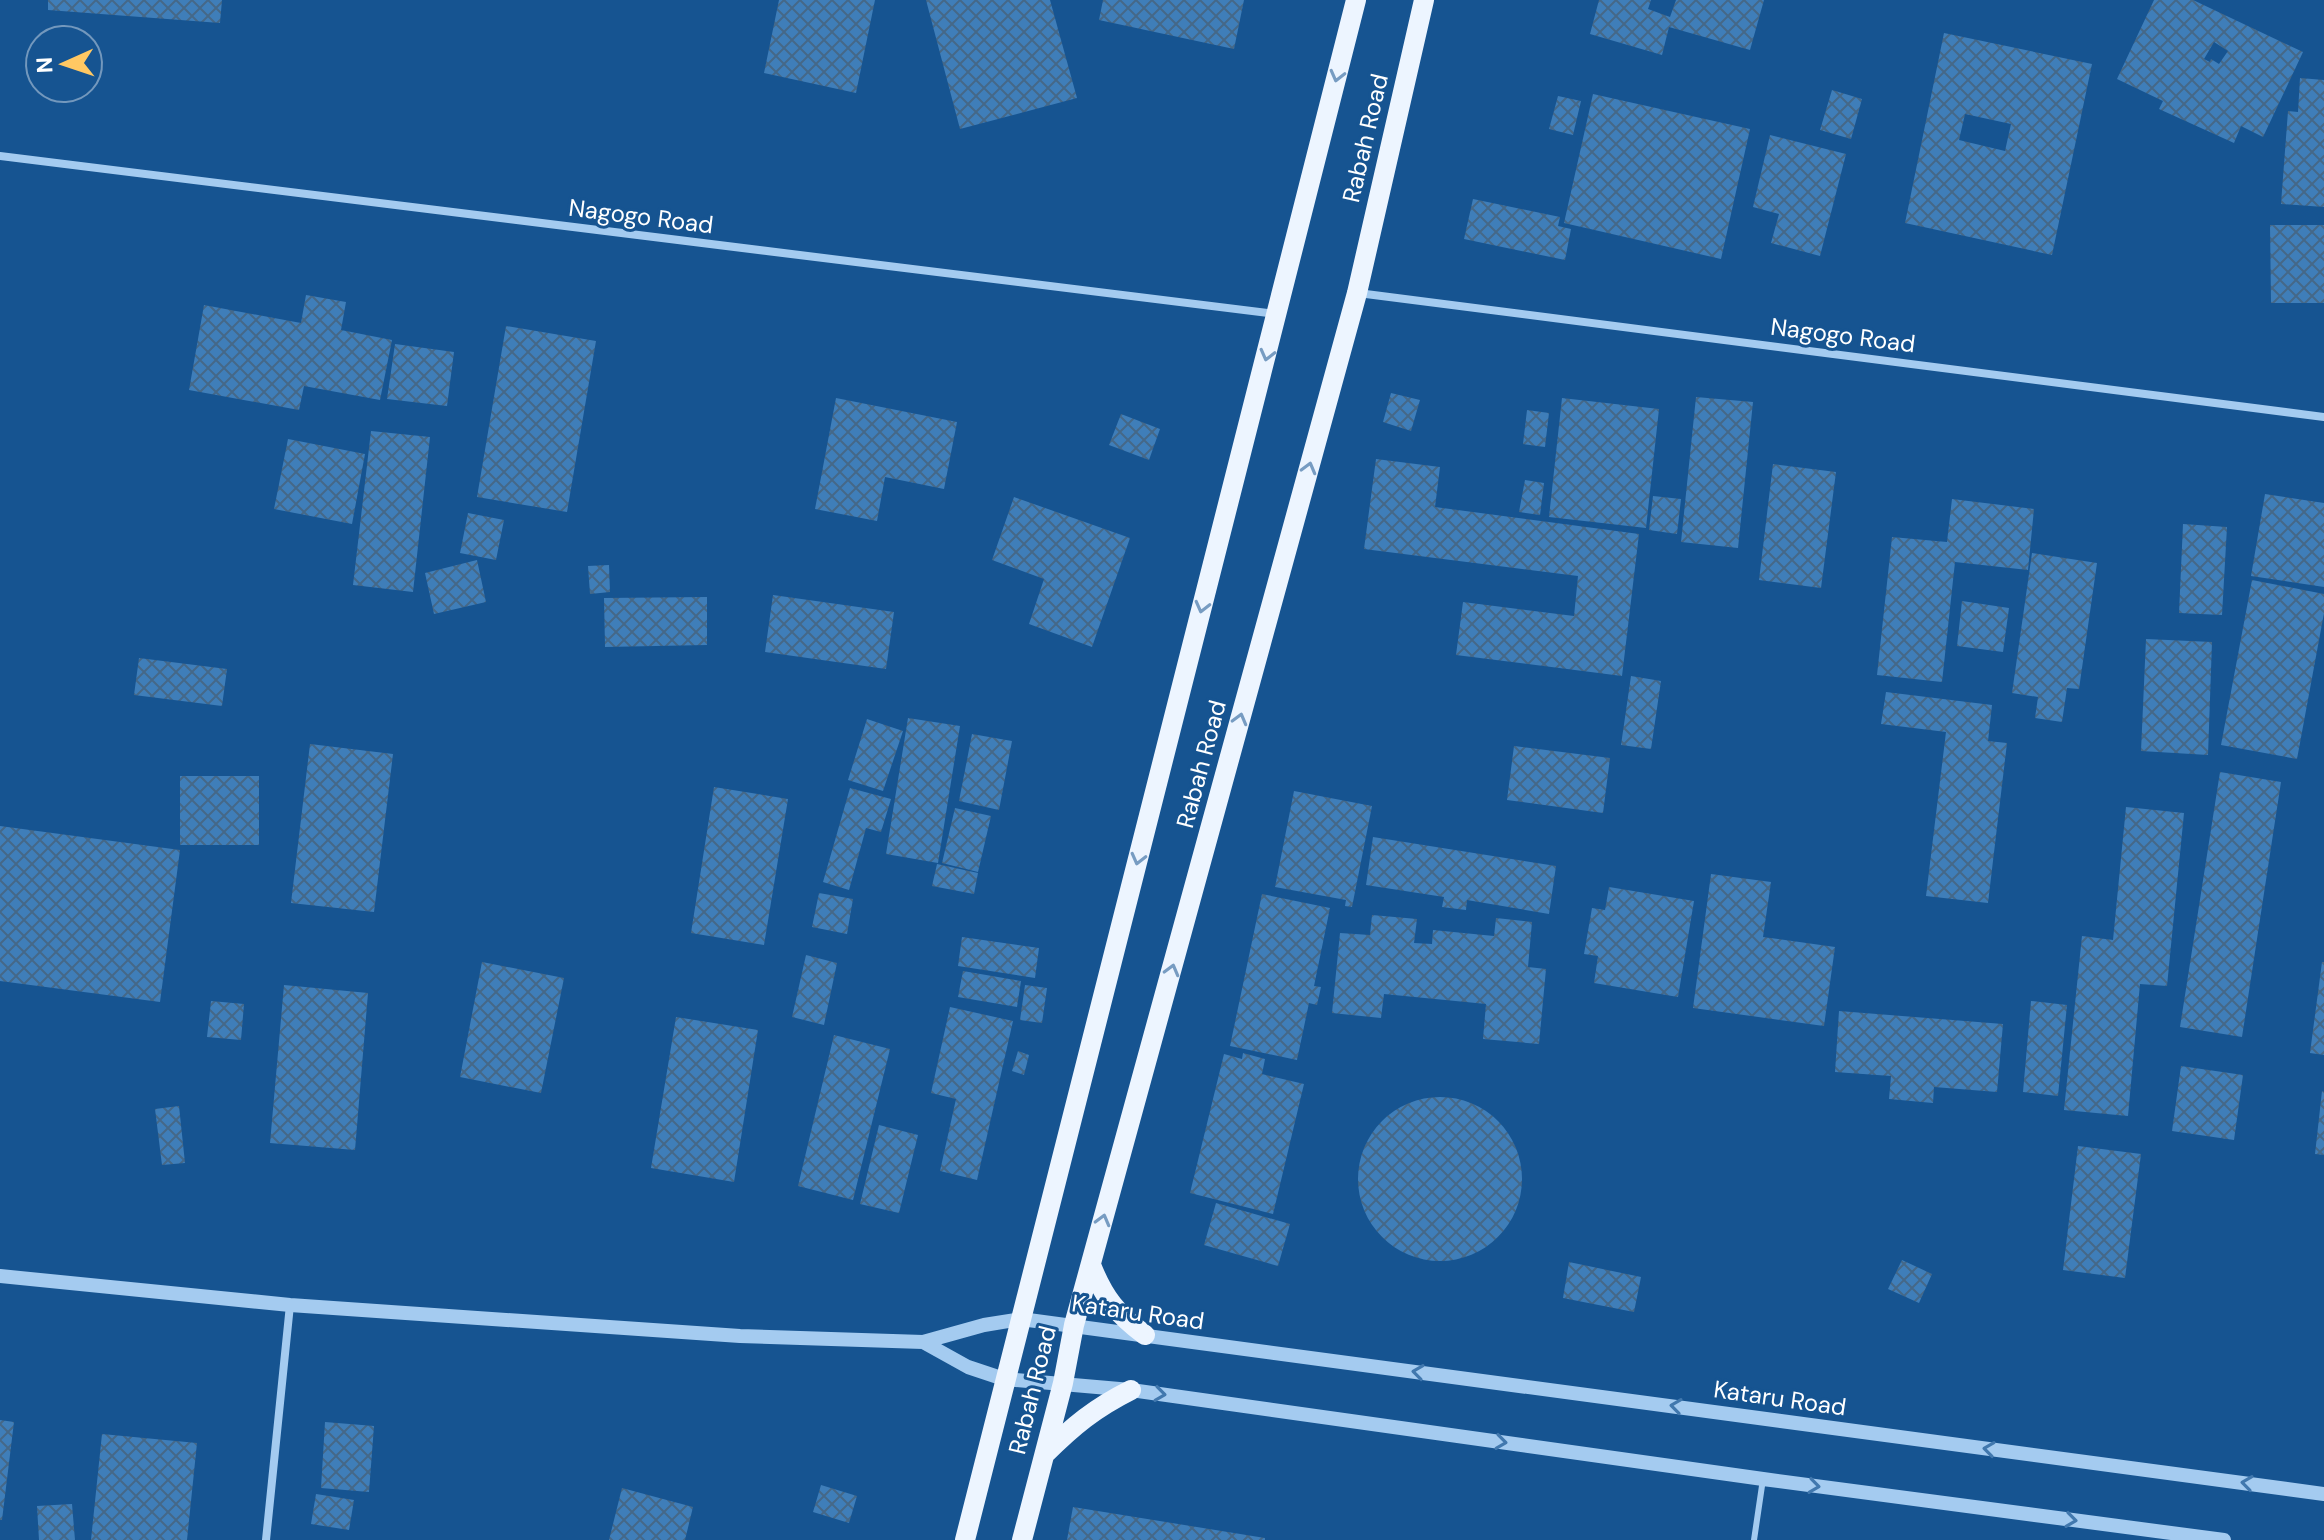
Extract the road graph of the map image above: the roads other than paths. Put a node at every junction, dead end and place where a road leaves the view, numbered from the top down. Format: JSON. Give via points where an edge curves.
{"nodes":[{"id":1,"x":1356,"y":0,"type":"edge"},
{"id":2,"x":1424,"y":0,"type":"edge"},
{"id":3,"x":0,"y":156,"type":"edge"},
{"id":4,"x":1357,"y":293,"type":"junction"},
{"id":5,"x":1277,"y":314,"type":"junction"},
{"id":6,"x":2324,"y":417,"type":"edge"},
{"id":7,"x":1091,"y":1265,"type":"junction"},
{"id":8,"x":0,"y":1276,"type":"edge"},
{"id":9,"x":290,"y":1305,"type":"junction"},
{"id":10,"x":1021,"y":1319,"type":"junction"},
{"id":11,"x":1074,"y":1325,"type":"junction"},
{"id":12,"x":1145,"y":1335,"type":"junction"},
{"id":13,"x":923,"y":1342,"type":"junction"},
{"id":14,"x":1004,"y":1379,"type":"junction"},
{"id":15,"x":1063,"y":1383,"type":"junction"},
{"id":16,"x":1131,"y":1390,"type":"junction"},
{"id":17,"x":1042,"y":1457,"type":"junction"},
{"id":18,"x":1763,"y":1479,"type":"junction"},
{"id":19,"x":2324,"y":1494,"type":"edge"},
{"id":20,"x":266,"y":1540,"type":"edge"},
{"id":21,"x":965,"y":1540,"type":"edge"},
{"id":22,"x":1022,"y":1540,"type":"edge"},
{"id":23,"x":1754,"y":1540,"type":"edge"},
{"id":24,"x":2224,"y":1540,"type":"edge"}],
"edges":[{"from":1,"to":5,"type":"main road","name":"Rabah Road","one_way":true},
{"from":2,"to":4,"type":"main road","name":"Rabah Road"},
{"from":3,"to":5,"type":"street","name":"Nagogo Road"},
{"from":4,"to":6,"type":"street","name":"Nagogo Road"},
{"from":7,"to":4,"type":"main road","name":"Rabah Road","one_way":true},
{"from":5,"to":10,"type":"main road","name":"Rabah Road","one_way":true},
{"from":7,"to":11,"type":"main road","name":"Rabah Road"},
{"from":7,"to":12,"type":"main road","via":[[1100,1289],[1120,1316]]},
{"from":8,"to":9,"type":"street"},
{"from":9,"to":13,"type":"street","via":[[740,1336]]},
{"from":9,"to":20,"type":"street"},
{"from":10,"to":11,"type":"street","name":"Kataru Road"},
{"from":10,"to":13,"type":"street","name":"Kataru Road"},
{"from":10,"to":14,"type":"main road","name":"Rabah Road"},
{"from":11,"to":12,"type":"street","name":"Kataru Road"},
{"from":11,"to":15,"type":"main road","name":"Rabah Road"},
{"from":19,"to":12,"type":"street","name":"Kataru Road","one_way":true},
{"from":13,"to":14,"type":"street","via":[[968,1367]]},
{"from":14,"to":15,"type":"street"},
{"from":14,"to":21,"type":"main road","name":"Rabah Road"},
{"from":15,"to":16,"type":"street"},
{"from":15,"to":17,"type":"main road","name":"Rabah Road"},
{"from":16,"to":17,"type":"main road","via":[[1074,1424]]},
{"from":16,"to":18,"type":"street","one_way":true},
{"from":17,"to":22,"type":"main road","name":"Rabah Road"},
{"from":18,"to":23,"type":"lane"},
{"from":18,"to":24,"type":"street","one_way":true}]}
